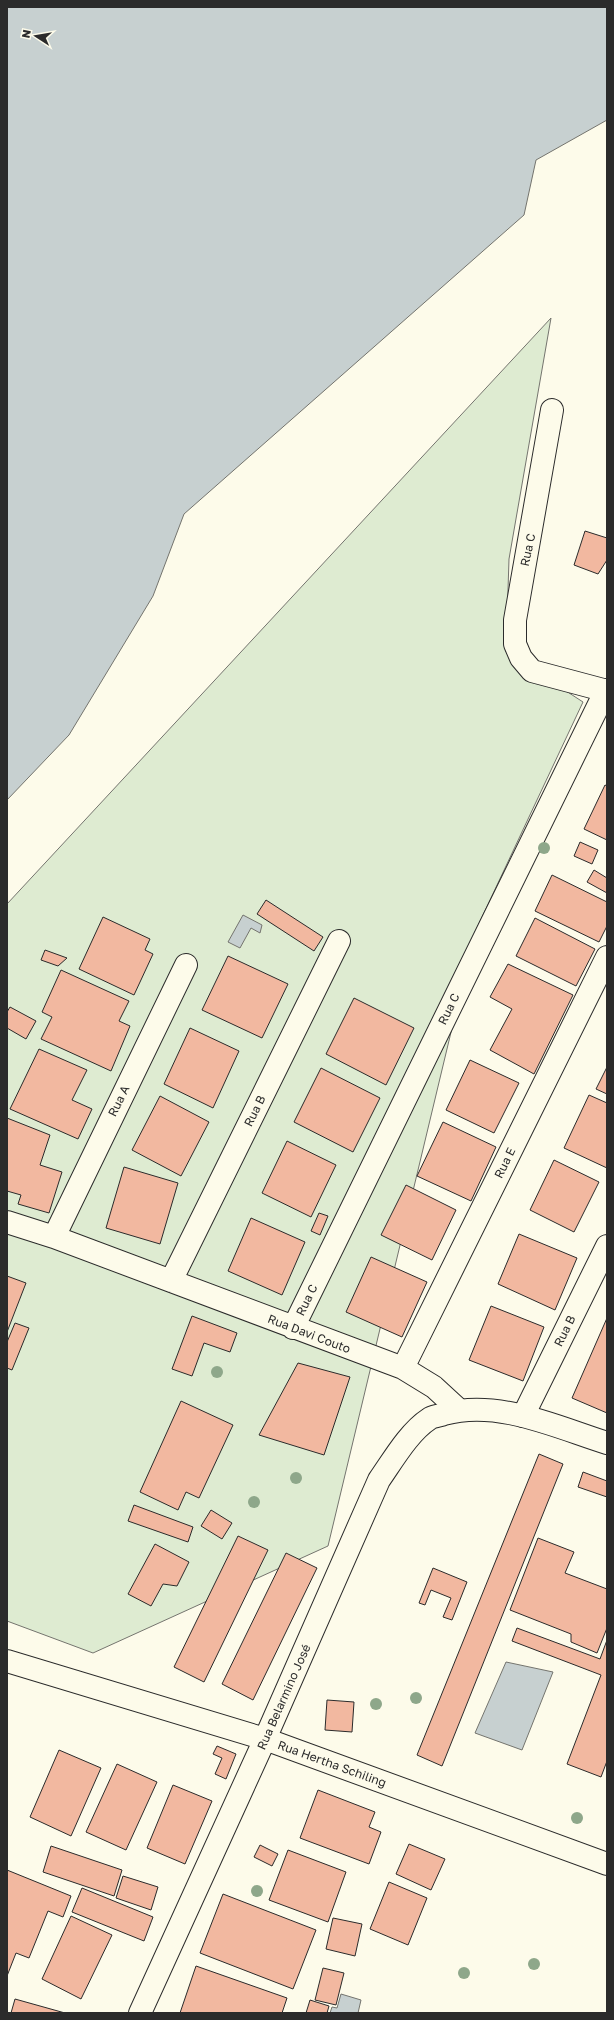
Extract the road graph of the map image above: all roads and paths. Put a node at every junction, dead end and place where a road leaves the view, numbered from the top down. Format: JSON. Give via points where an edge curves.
{"nodes":[{"id":1,"x":552,"y":410,"type":"dead end"},
{"id":2,"x":606,"y":690,"type":"edge"},
{"id":3,"x":339,"y":941,"type":"dead end"},
{"id":4,"x":607,"y":957,"type":"edge"},
{"id":5,"x":186,"y":965,"type":"dead end"},
{"id":6,"x":7,"y":1222,"type":"edge"},
{"id":7,"x":54,"y":1237,"type":"junction"},
{"id":8,"x":607,"y":1246,"type":"edge"},
{"id":9,"x":171,"y":1281,"type":"junction"},
{"id":10,"x":294,"y":1328,"type":"junction"},
{"id":11,"x":403,"y":1368,"type":"junction"},
{"id":12,"x":459,"y":1410,"type":"junction"},
{"id":13,"x":523,"y":1416,"type":"junction"},
{"id":14,"x":607,"y":1443,"type":"edge"},
{"id":15,"x":7,"y":1661,"type":"edge"},
{"id":16,"x":265,"y":1739,"type":"junction"},
{"id":17,"x":607,"y":1864,"type":"edge"},
{"id":18,"x":140,"y":2013,"type":"edge"}],
"edges":[{"from":1,"to":2,"type":"street","name":"Rua C","via":[[515,620],[515,644],[521,658],[532,671]]},
{"from":2,"to":10,"type":"street","name":"Rua C"},
{"from":3,"to":9,"type":"street","name":"Rua B"},
{"from":4,"to":11,"type":"street","name":"Rua E"},
{"from":5,"to":7,"type":"street","name":"Rua A"},
{"from":6,"to":7,"type":"street","name":"Rua Davi Couto"},
{"from":7,"to":9,"type":"street","name":"Rua Davi Couto"},
{"from":8,"to":13,"type":"street","name":"Rua B"},
{"from":9,"to":10,"type":"street","name":"Rua Davi Couto"},
{"from":10,"to":11,"type":"street","name":"Rua Davi Couto"},
{"from":11,"to":12,"type":"street","name":"Rua Davi Couto","via":[[434,1387]]},
{"from":12,"to":13,"type":"street","via":[[486,1410]]},
{"from":12,"to":16,"type":"street","name":"Rua Belarmino José","via":[[430,1418],[406,1441],[379,1480]]},
{"from":13,"to":14,"type":"street"},
{"from":15,"to":16,"type":"street","name":"Rua Hertha Schiling"},
{"from":16,"to":17,"type":"street","name":"Rua Hertha Schiling"},
{"from":16,"to":18,"type":"street","name":"Rua Belarmino José"}]}
